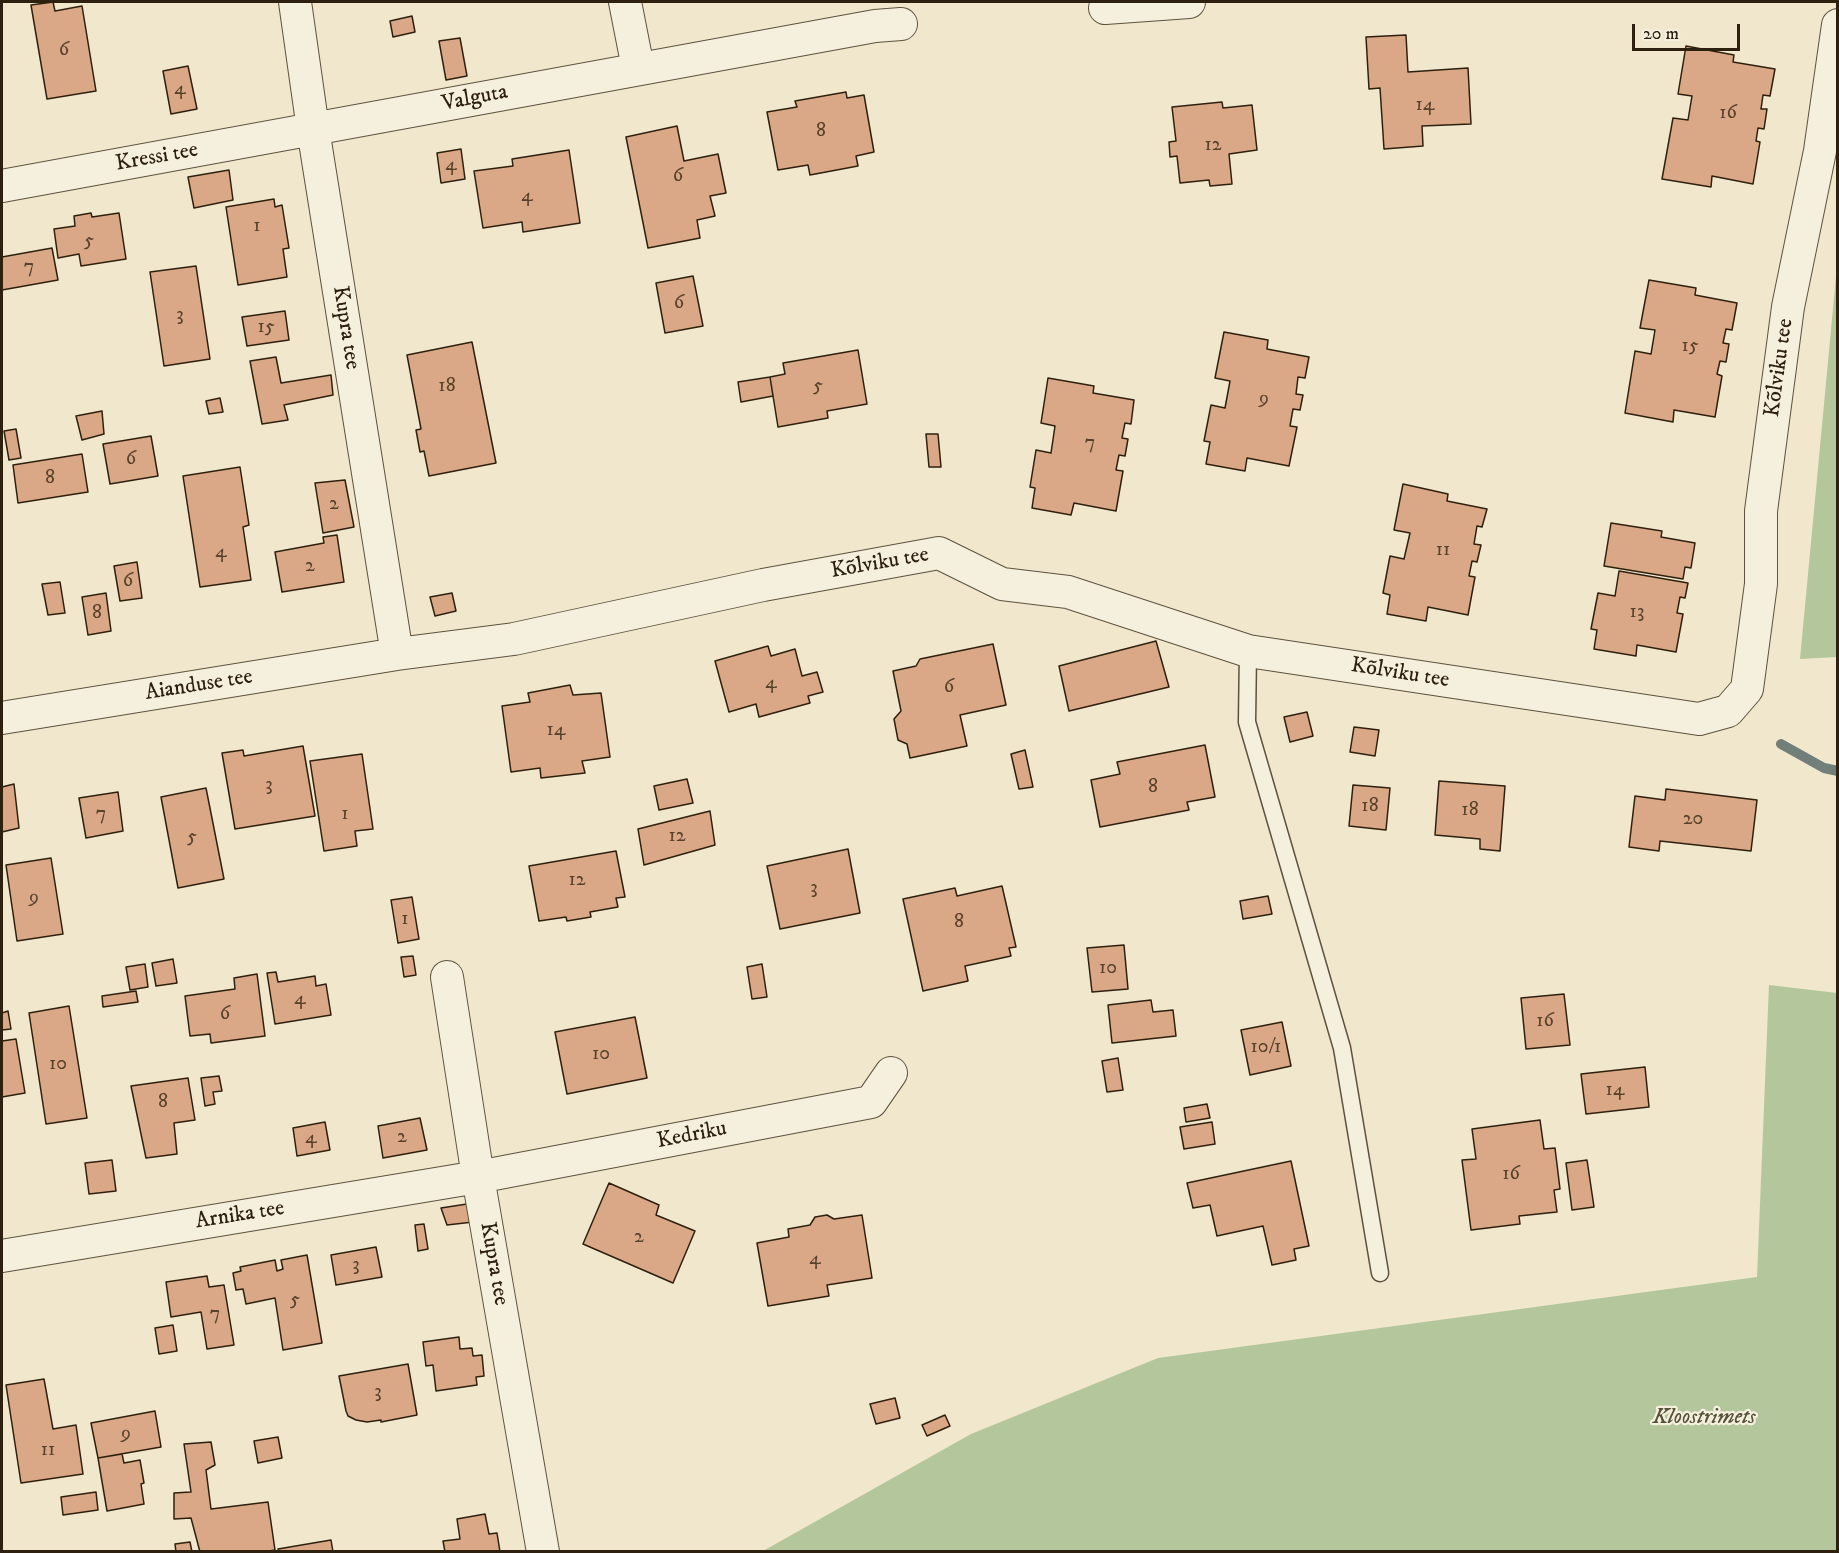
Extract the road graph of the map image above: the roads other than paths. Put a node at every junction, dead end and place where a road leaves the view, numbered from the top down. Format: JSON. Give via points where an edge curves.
{"nodes":[{"id":1,"x":295,"y":2,"type":"edge"},
{"id":2,"x":625,"y":2,"type":"edge"},
{"id":3,"x":1189,"y":2,"type":"edge"},
{"id":4,"x":1105,"y":8,"type":"dead end"},
{"id":5,"x":901,"y":24,"type":"dead end"},
{"id":6,"x":1838,"y":26,"type":"edge"},
{"id":7,"x":638,"y":68,"type":"junction"},
{"id":8,"x":313,"y":129,"type":"junction"},
{"id":9,"x":2,"y":186,"type":"edge"},
{"id":10,"x":1248,"y":651,"type":"junction"},
{"id":11,"x":397,"y":654,"type":"junction"},
{"id":12,"x":2,"y":718,"type":"edge"},
{"id":13,"x":447,"y":976,"type":"dead end"},
{"id":14,"x":891,"y":1073,"type":"dead end"},
{"id":15,"x":478,"y":1177,"type":"junction"},
{"id":16,"x":2,"y":1256,"type":"edge"},
{"id":17,"x":1380,"y":1273,"type":"dead end"},
{"id":18,"x":543,"y":1551,"type":"edge"}],
"edges":[{"from":1,"to":8,"type":"street","name":"Kupra tee"},
{"from":2,"to":7,"type":"street"},
{"from":3,"to":4,"type":"street"},
{"from":5,"to":7,"type":"street","name":"Valguta"},
{"from":6,"to":10,"type":"street","name":"Kõlviku tee","via":[[1820,151],[1787,318],[1761,511],[1761,584],[1747,689],[1728,711],[1699,719]]},
{"from":7,"to":8,"type":"street","name":"Valguta"},
{"from":8,"to":9,"type":"street","name":"Kressi tee"},
{"from":8,"to":11,"type":"street","name":"Kupra tee"},
{"from":10,"to":11,"type":"street","name":"Kõlviku tee","via":[[1068,592],[1002,584],[939,553],[763,585],[514,639]]},
{"from":10,"to":17,"type":"lane","via":[[1247,722],[1342,1048]]},
{"from":11,"to":12,"type":"street","name":"Aianduse tee"},
{"from":13,"to":15,"type":"street","name":"Kupra tee"},
{"from":14,"to":15,"type":"street","name":"Kedriku","via":[[871,1102]]},
{"from":15,"to":16,"type":"street","name":"Arnika tee"},
{"from":15,"to":18,"type":"street","name":"Kupra tee"}]}
